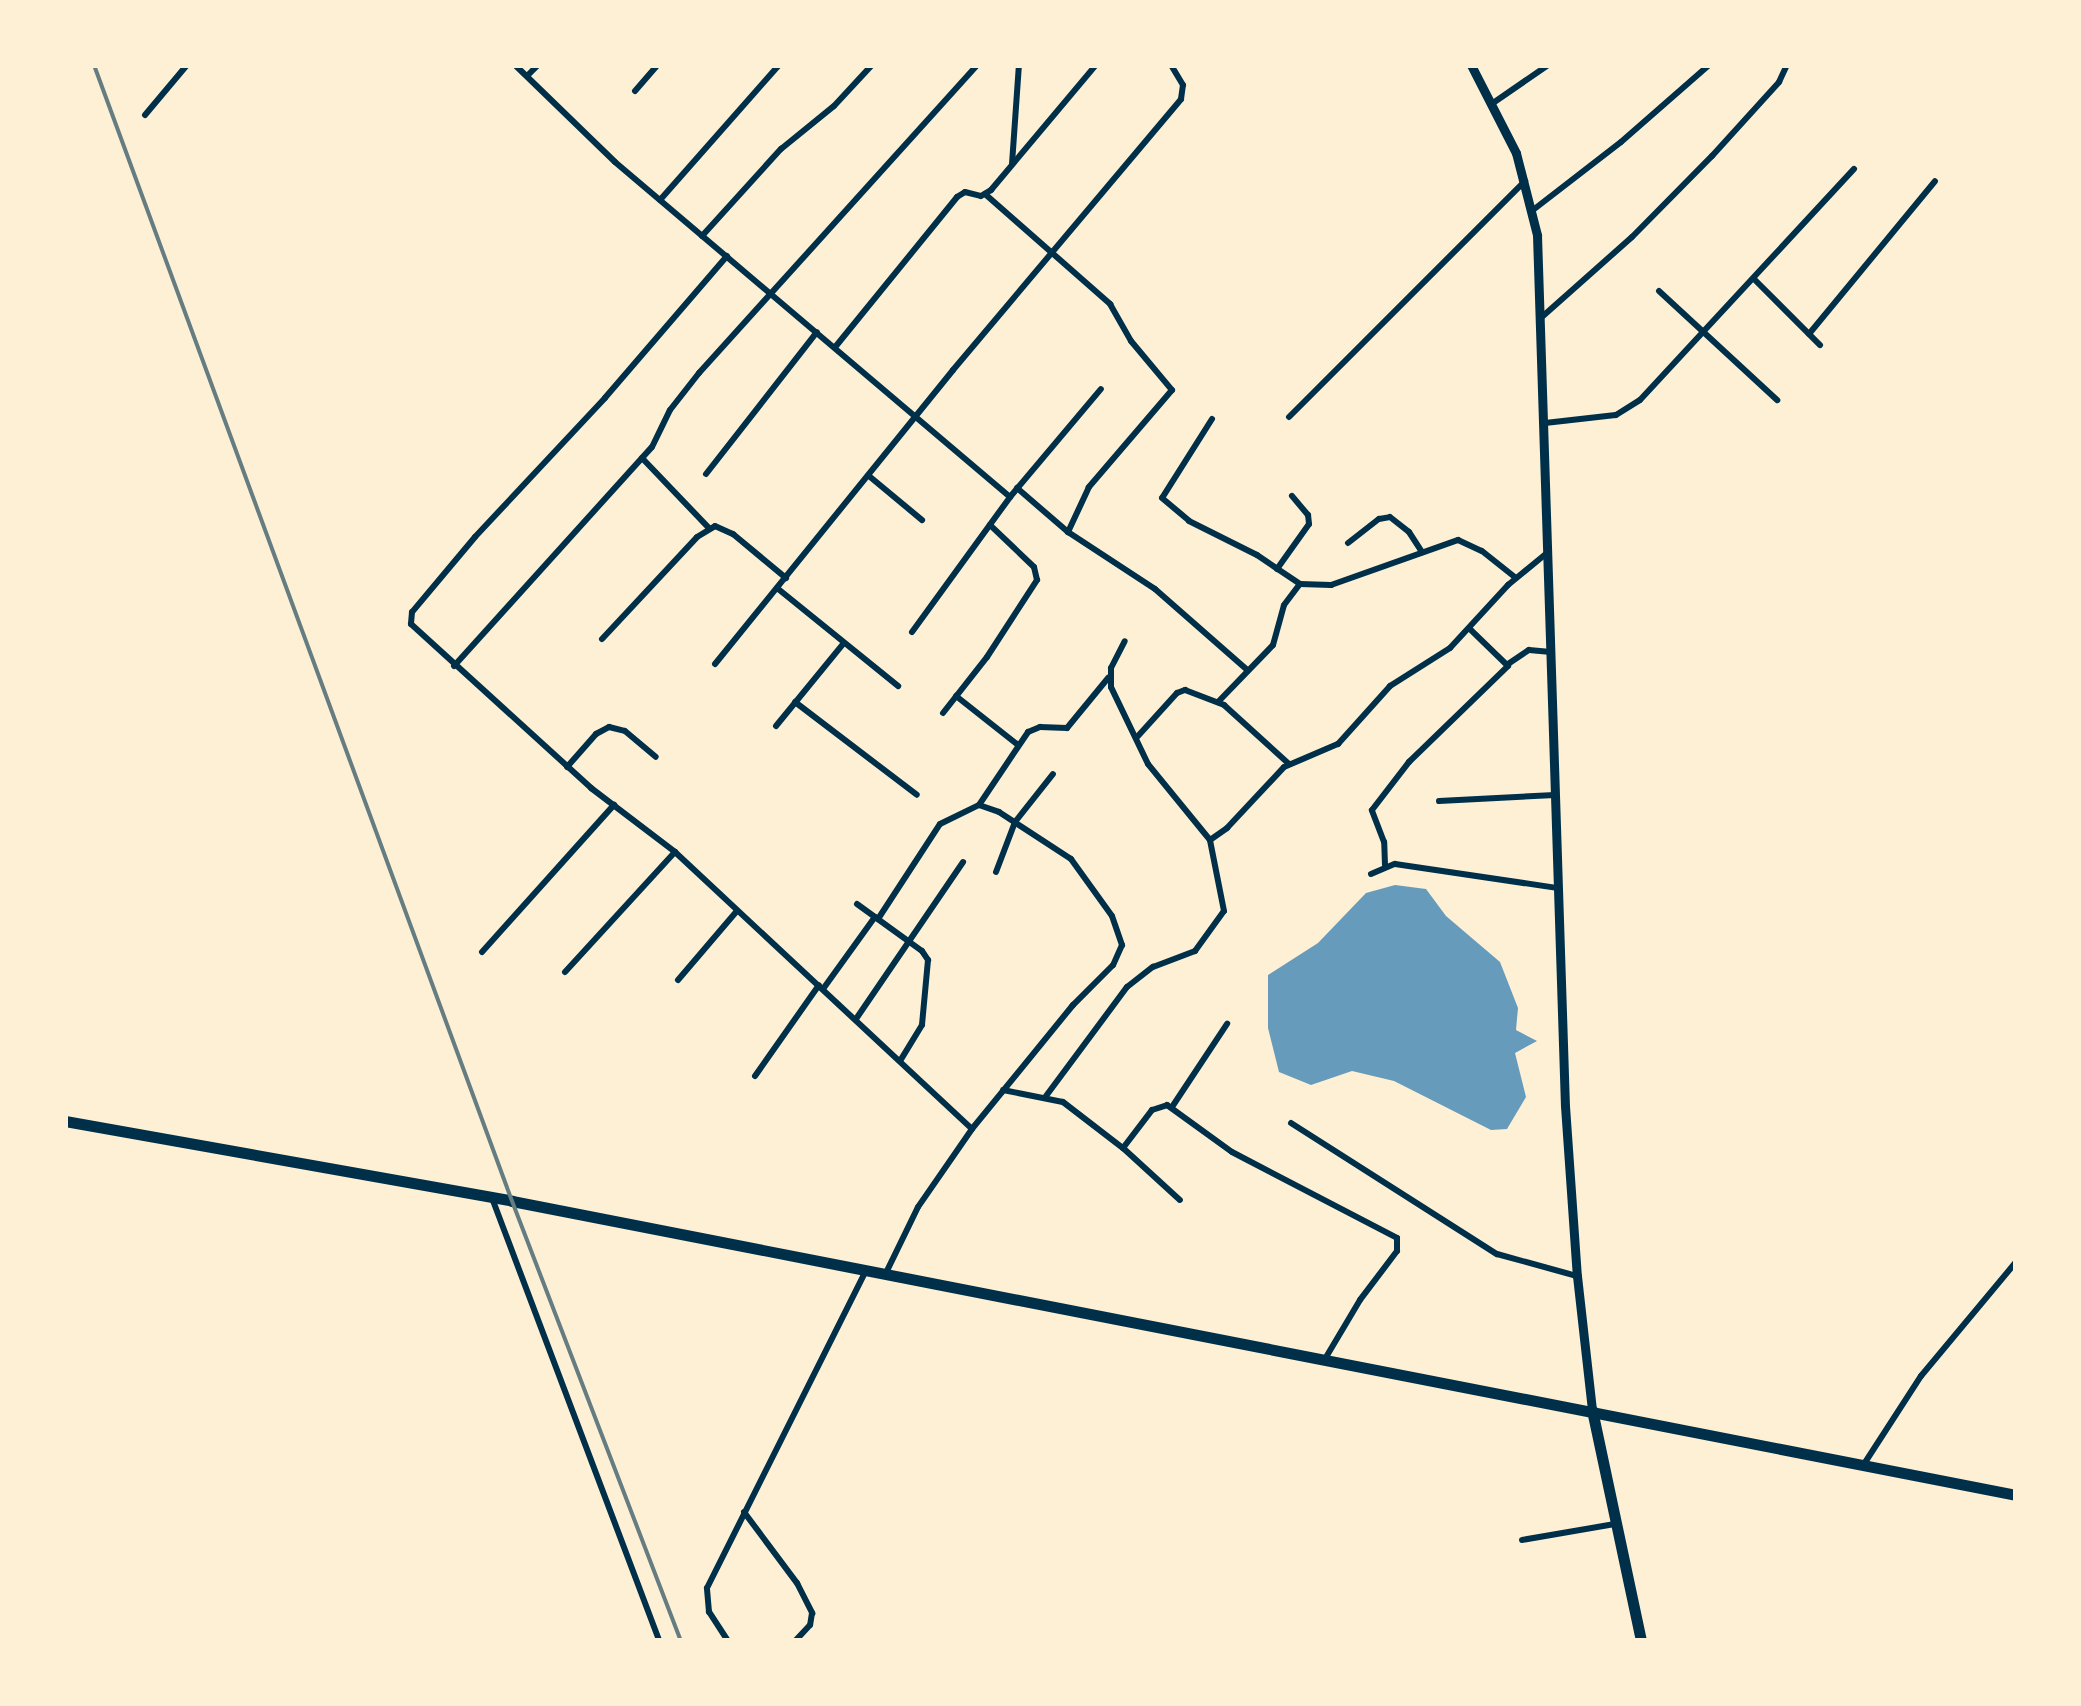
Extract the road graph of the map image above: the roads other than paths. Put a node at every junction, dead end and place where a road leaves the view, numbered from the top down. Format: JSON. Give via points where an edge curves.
{"nodes":[{"id":1,"x":188,"y":65,"type":"edge"},
{"id":2,"x":515,"y":65,"type":"edge"},
{"id":3,"x":538,"y":65,"type":"edge"},
{"id":4,"x":658,"y":65,"type":"edge"},
{"id":5,"x":778,"y":65,"type":"edge"},
{"id":6,"x":872,"y":65,"type":"edge"},
{"id":7,"x":976,"y":65,"type":"edge"},
{"id":8,"x":1019,"y":65,"type":"edge"},
{"id":9,"x":1096,"y":65,"type":"edge"},
{"id":10,"x":1171,"y":65,"type":"edge"},
{"id":11,"x":1471,"y":65,"type":"edge"},
{"id":12,"x":1548,"y":65,"type":"edge"},
{"id":13,"x":1709,"y":65,"type":"edge"},
{"id":14,"x":1787,"y":65,"type":"edge"},
{"id":15,"x":527,"y":76,"type":"junction"},
{"id":16,"x":635,"y":91,"type":"dead end"},
{"id":17,"x":1494,"y":104,"type":"junction"},
{"id":18,"x":144,"y":115,"type":"dead end"},
{"id":19,"x":1012,"y":164,"type":"junction"},
{"id":20,"x":1854,"y":169,"type":"dead end"},
{"id":21,"x":1526,"y":180,"type":"junction"},
{"id":22,"x":1935,"y":181,"type":"dead end"},
{"id":23,"x":985,"y":194,"type":"junction"},
{"id":24,"x":660,"y":200,"type":"junction"},
{"id":25,"x":1533,"y":210,"type":"junction"},
{"id":26,"x":702,"y":236,"type":"junction"},
{"id":27,"x":1050,"y":253,"type":"junction"},
{"id":28,"x":727,"y":256,"type":"junction"},
{"id":29,"x":1755,"y":280,"type":"junction"},
{"id":30,"x":1659,"y":291,"type":"dead end"},
{"id":31,"x":772,"y":294,"type":"junction"},
{"id":32,"x":1542,"y":316,"type":"junction"},
{"id":33,"x":817,"y":332,"type":"junction"},
{"id":34,"x":1705,"y":333,"type":"junction"},
{"id":35,"x":1809,"y":334,"type":"junction"},
{"id":36,"x":1820,"y":344,"type":"dead end"},
{"id":37,"x":836,"y":346,"type":"junction"},
{"id":38,"x":1101,"y":389,"type":"dead end"},
{"id":39,"x":1776,"y":400,"type":"dead end"},
{"id":40,"x":918,"y":415,"type":"junction"},
{"id":41,"x":1288,"y":417,"type":"dead end"},
{"id":42,"x":1212,"y":419,"type":"dead end"},
{"id":43,"x":1546,"y":422,"type":"junction"},
{"id":44,"x":642,"y":458,"type":"junction"},
{"id":45,"x":706,"y":474,"type":"dead end"},
{"id":46,"x":869,"y":476,"type":"junction"},
{"id":47,"x":1017,"y":488,"type":"junction"},
{"id":48,"x":1292,"y":496,"type":"dead end"},
{"id":49,"x":1010,"y":497,"type":"junction"},
{"id":50,"x":922,"y":520,"type":"dead end"},
{"id":51,"x":990,"y":526,"type":"junction"},
{"id":52,"x":708,"y":529,"type":"junction"},
{"id":53,"x":1068,"y":532,"type":"junction"},
{"id":54,"x":1348,"y":543,"type":"dead end"},
{"id":55,"x":1422,"y":552,"type":"junction"},
{"id":56,"x":1548,"y":552,"type":"junction"},
{"id":57,"x":1276,"y":569,"type":"junction"},
{"id":58,"x":786,"y":578,"type":"junction"},
{"id":59,"x":1516,"y":578,"type":"junction"},
{"id":60,"x":1300,"y":584,"type":"junction"},
{"id":61,"x":777,"y":588,"type":"junction"},
{"id":62,"x":1470,"y":629,"type":"junction"},
{"id":63,"x":912,"y":632,"type":"dead end"},
{"id":64,"x":602,"y":639,"type":"dead end"},
{"id":65,"x":1125,"y":641,"type":"dead end"},
{"id":66,"x":844,"y":643,"type":"junction"},
{"id":67,"x":1551,"y":652,"type":"junction"},
{"id":68,"x":715,"y":664,"type":"dead end"},
{"id":69,"x":1508,"y":664,"type":"junction"},
{"id":70,"x":454,"y":666,"type":"junction"},
{"id":71,"x":1246,"y":670,"type":"junction"},
{"id":72,"x":1109,"y":678,"type":"junction"},
{"id":73,"x":898,"y":686,"type":"dead end"},
{"id":74,"x":956,"y":696,"type":"junction"},
{"id":75,"x":796,"y":702,"type":"junction"},
{"id":76,"x":1218,"y":702,"type":"junction"},
{"id":77,"x":943,"y":712,"type":"dead end"},
{"id":78,"x":776,"y":726,"type":"dead end"},
{"id":79,"x":1138,"y":736,"type":"junction"},
{"id":80,"x":1018,"y":745,"type":"junction"},
{"id":81,"x":656,"y":757,"type":"dead end"},
{"id":82,"x":1289,"y":764,"type":"junction"},
{"id":83,"x":567,"y":767,"type":"junction"},
{"id":84,"x":1053,"y":774,"type":"dead end"},
{"id":85,"x":1555,"y":795,"type":"junction"},
{"id":86,"x":918,"y":796,"type":"dead end"},
{"id":87,"x":1439,"y":800,"type":"dead end"},
{"id":88,"x":614,"y":805,"type":"junction"},
{"id":89,"x":979,"y":805,"type":"junction"},
{"id":90,"x":1015,"y":822,"type":"junction"},
{"id":91,"x":1210,"y":840,"type":"junction"},
{"id":92,"x":674,"y":852,"type":"junction"},
{"id":93,"x":962,"y":862,"type":"dead end"},
{"id":94,"x":1385,"y":865,"type":"junction"},
{"id":95,"x":996,"y":872,"type":"dead end"},
{"id":96,"x":1372,"y":874,"type":"dead end"},
{"id":97,"x":1558,"y":888,"type":"junction"},
{"id":98,"x":857,"y":904,"type":"dead end"},
{"id":99,"x":738,"y":911,"type":"junction"},
{"id":100,"x":876,"y":918,"type":"junction"},
{"id":101,"x":906,"y":940,"type":"junction"},
{"id":102,"x":482,"y":952,"type":"dead end"},
{"id":103,"x":565,"y":972,"type":"dead end"},
{"id":104,"x":678,"y":980,"type":"dead end"},
{"id":105,"x":821,"y":987,"type":"junction"},
{"id":106,"x":856,"y":1019,"type":"junction"},
{"id":107,"x":1227,"y":1024,"type":"dead end"},
{"id":108,"x":900,"y":1061,"type":"junction"},
{"id":109,"x":755,"y":1076,"type":"dead end"},
{"id":110,"x":1003,"y":1090,"type":"junction"},
{"id":111,"x":1046,"y":1096,"type":"junction"},
{"id":112,"x":1172,"y":1107,"type":"junction"},
{"id":113,"x":65,"y":1121,"type":"edge"},
{"id":114,"x":1291,"y":1123,"type":"dead end"},
{"id":115,"x":972,"y":1129,"type":"junction"},
{"id":116,"x":1123,"y":1148,"type":"junction"},
{"id":117,"x":492,"y":1198,"type":"junction"},
{"id":118,"x":1180,"y":1200,"type":"dead end"},
{"id":119,"x":2016,"y":1262,"type":"edge"},
{"id":120,"x":865,"y":1272,"type":"junction"},
{"id":121,"x":884,"y":1275,"type":"junction"},
{"id":122,"x":1576,"y":1276,"type":"junction"},
{"id":123,"x":1325,"y":1359,"type":"junction"},
{"id":124,"x":1592,"y":1410,"type":"junction"},
{"id":125,"x":1864,"y":1464,"type":"junction"},
{"id":126,"x":2016,"y":1495,"type":"edge"},
{"id":127,"x":744,"y":1512,"type":"junction"},
{"id":128,"x":1616,"y":1524,"type":"junction"},
{"id":129,"x":1522,"y":1540,"type":"dead end"},
{"id":130,"x":659,"y":1641,"type":"edge"},
{"id":131,"x":728,"y":1641,"type":"edge"},
{"id":132,"x":795,"y":1641,"type":"edge"},
{"id":133,"x":1641,"y":1641,"type":"edge"}],
"edges":[{"from":1,"to":18,"type":"street"},
{"from":2,"to":15,"type":"street"},
{"from":3,"to":15,"type":"street"},
{"from":4,"to":16,"type":"street"},
{"from":5,"to":24,"type":"street"},
{"from":6,"to":26,"type":"street","via":[[780,148]]},
{"from":7,"to":31,"type":"street"},
{"from":8,"to":19,"type":"street"},
{"from":9,"to":19,"type":"street"},
{"from":10,"to":27,"type":"street","via":[[1183,85],[1181,100]]},
{"from":11,"to":17,"type":"street"},
{"from":12,"to":17,"type":"street"},
{"from":13,"to":25,"type":"street"},
{"from":14,"to":32,"type":"street","via":[[1712,156]]},
{"from":15,"to":24,"type":"street"},
{"from":17,"to":21,"type":"street"},
{"from":19,"to":23,"type":"street"},
{"from":20,"to":29,"type":"street"},
{"from":21,"to":25,"type":"street"},
{"from":21,"to":41,"type":"street"},
{"from":22,"to":35,"type":"street"},
{"from":23,"to":27,"type":"street"},
{"from":23,"to":37,"type":"street","via":[[957,198]]},
{"from":24,"to":26,"type":"street"},
{"from":25,"to":32,"type":"street"},
{"from":26,"to":28,"type":"street"},
{"from":27,"to":40,"type":"street"},
{"from":27,"to":53,"type":"street","via":[[1110,304],[1172,390],[1089,487]]},
{"from":28,"to":31,"type":"street"},
{"from":28,"to":70,"type":"street","via":[[412,612],[415,632]]},
{"from":29,"to":34,"type":"street"},
{"from":29,"to":35,"type":"street"},
{"from":30,"to":34,"type":"street"},
{"from":31,"to":33,"type":"street"},
{"from":31,"to":44,"type":"street","via":[[679,398]]},
{"from":32,"to":43,"type":"street"},
{"from":33,"to":37,"type":"street"},
{"from":33,"to":45,"type":"street"},
{"from":34,"to":39,"type":"street"},
{"from":34,"to":43,"type":"street","via":[[1628,409]]},
{"from":35,"to":36,"type":"street"},
{"from":37,"to":40,"type":"street"},
{"from":38,"to":47,"type":"street"},
{"from":40,"to":46,"type":"street"},
{"from":40,"to":49,"type":"street"},
{"from":42,"to":57,"type":"street","via":[[1162,498],[1189,521]]},
{"from":43,"to":56,"type":"street"},
{"from":44,"to":52,"type":"street"},
{"from":44,"to":70,"type":"street"},
{"from":46,"to":50,"type":"street"},
{"from":46,"to":58,"type":"street"},
{"from":47,"to":49,"type":"street"},
{"from":47,"to":53,"type":"street"},
{"from":48,"to":57,"type":"street","via":[[1309,524]]},
{"from":49,"to":51,"type":"street"},
{"from":51,"to":63,"type":"street"},
{"from":51,"to":74,"type":"street","via":[[1034,567],[1036,580]]},
{"from":52,"to":58,"type":"street","via":[[723,528]]},
{"from":52,"to":64,"type":"street"},
{"from":53,"to":71,"type":"street","via":[[1155,589]]},
{"from":54,"to":55,"type":"street","via":[[1390,517]]},
{"from":55,"to":59,"type":"street","via":[[1448,541],[1469,542]]},
{"from":55,"to":60,"type":"street","via":[[1331,585]]},
{"from":56,"to":59,"type":"street"},
{"from":56,"to":67,"type":"street"},
{"from":57,"to":60,"type":"street"},
{"from":58,"to":61,"type":"street"},
{"from":59,"to":62,"type":"street"},
{"from":60,"to":71,"type":"street","via":[[1284,605],[1277,639]]},
{"from":61,"to":66,"type":"street"},
{"from":61,"to":68,"type":"street"},
{"from":62,"to":69,"type":"street"},
{"from":62,"to":82,"type":"street","via":[[1390,686],[1338,744]]},
{"from":65,"to":72,"type":"street"},
{"from":66,"to":73,"type":"street"},
{"from":66,"to":75,"type":"street"},
{"from":67,"to":69,"type":"street","via":[[1528,650]]},
{"from":67,"to":85,"type":"street"},
{"from":69,"to":94,"type":"street","via":[[1409,762],[1372,810]]},
{"from":70,"to":83,"type":"street"},
{"from":71,"to":76,"type":"street"},
{"from":72,"to":79,"type":"street"},
{"from":72,"to":80,"type":"street","via":[[1067,728],[1034,728]]},
{"from":74,"to":77,"type":"street"},
{"from":74,"to":80,"type":"street"},
{"from":75,"to":78,"type":"street"},
{"from":75,"to":86,"type":"street"},
{"from":76,"to":79,"type":"street","via":[[1181,690]]},
{"from":76,"to":82,"type":"street"},
{"from":79,"to":91,"type":"street","via":[[1156,775]]},
{"from":80,"to":89,"type":"street"},
{"from":81,"to":83,"type":"street","via":[[609,726]]},
{"from":82,"to":91,"type":"street"},
{"from":83,"to":88,"type":"street"},
{"from":84,"to":90,"type":"street"},
{"from":85,"to":87,"type":"street"},
{"from":85,"to":97,"type":"street"},
{"from":88,"to":92,"type":"street"},
{"from":88,"to":102,"type":"street"},
{"from":89,"to":90,"type":"street"},
{"from":89,"to":100,"type":"street","via":[[940,824]]},
{"from":90,"to":95,"type":"street"},
{"from":90,"to":110,"type":"street","via":[[1071,859],[1112,916],[1122,945],[1113,964]]},
{"from":91,"to":111,"type":"street","via":[[1224,903],[1217,925],[1189,956],[1152,968],[1127,987]]},
{"from":92,"to":99,"type":"street"},
{"from":92,"to":103,"type":"street"},
{"from":93,"to":101,"type":"street"},
{"from":94,"to":96,"type":"street"},
{"from":94,"to":97,"type":"street"},
{"from":97,"to":122,"type":"street"},
{"from":98,"to":100,"type":"street"},
{"from":99,"to":104,"type":"street"},
{"from":99,"to":105,"type":"street"},
{"from":100,"to":101,"type":"street"},
{"from":100,"to":105,"type":"street"},
{"from":101,"to":106,"type":"street"},
{"from":101,"to":108,"type":"street","via":[[928,960],[922,1025]]},
{"from":105,"to":106,"type":"street"},
{"from":105,"to":109,"type":"street"},
{"from":106,"to":108,"type":"street"},
{"from":107,"to":112,"type":"street"},
{"from":108,"to":115,"type":"street"},
{"from":110,"to":111,"type":"street"},
{"from":110,"to":115,"type":"street"},
{"from":111,"to":116,"type":"street"},
{"from":112,"to":116,"type":"street","via":[[1152,1110]]},
{"from":112,"to":123,"type":"street","via":[[1232,1152],[1400,1242]]},
{"from":113,"to":117,"type":"highway"},
{"from":114,"to":122,"type":"street","via":[[1496,1254]]},
{"from":115,"to":121,"type":"street","via":[[918,1207]]},
{"from":116,"to":118,"type":"street"},
{"from":117,"to":120,"type":"highway"},
{"from":117,"to":130,"type":"street"},
{"from":119,"to":125,"type":"street","via":[[1921,1376]]},
{"from":120,"to":121,"type":"highway"},
{"from":120,"to":127,"type":"street"},
{"from":121,"to":123,"type":"highway"},
{"from":122,"to":124,"type":"street"},
{"from":123,"to":124,"type":"highway"},
{"from":124,"to":125,"type":"highway"},
{"from":124,"to":128,"type":"highway"},
{"from":125,"to":126,"type":"highway"},
{"from":127,"to":131,"type":"street","via":[[706,1588],[709,1612]]},
{"from":127,"to":132,"type":"street","via":[[812,1613],[810,1626]]},
{"from":128,"to":129,"type":"street"},
{"from":128,"to":133,"type":"highway"}]}
